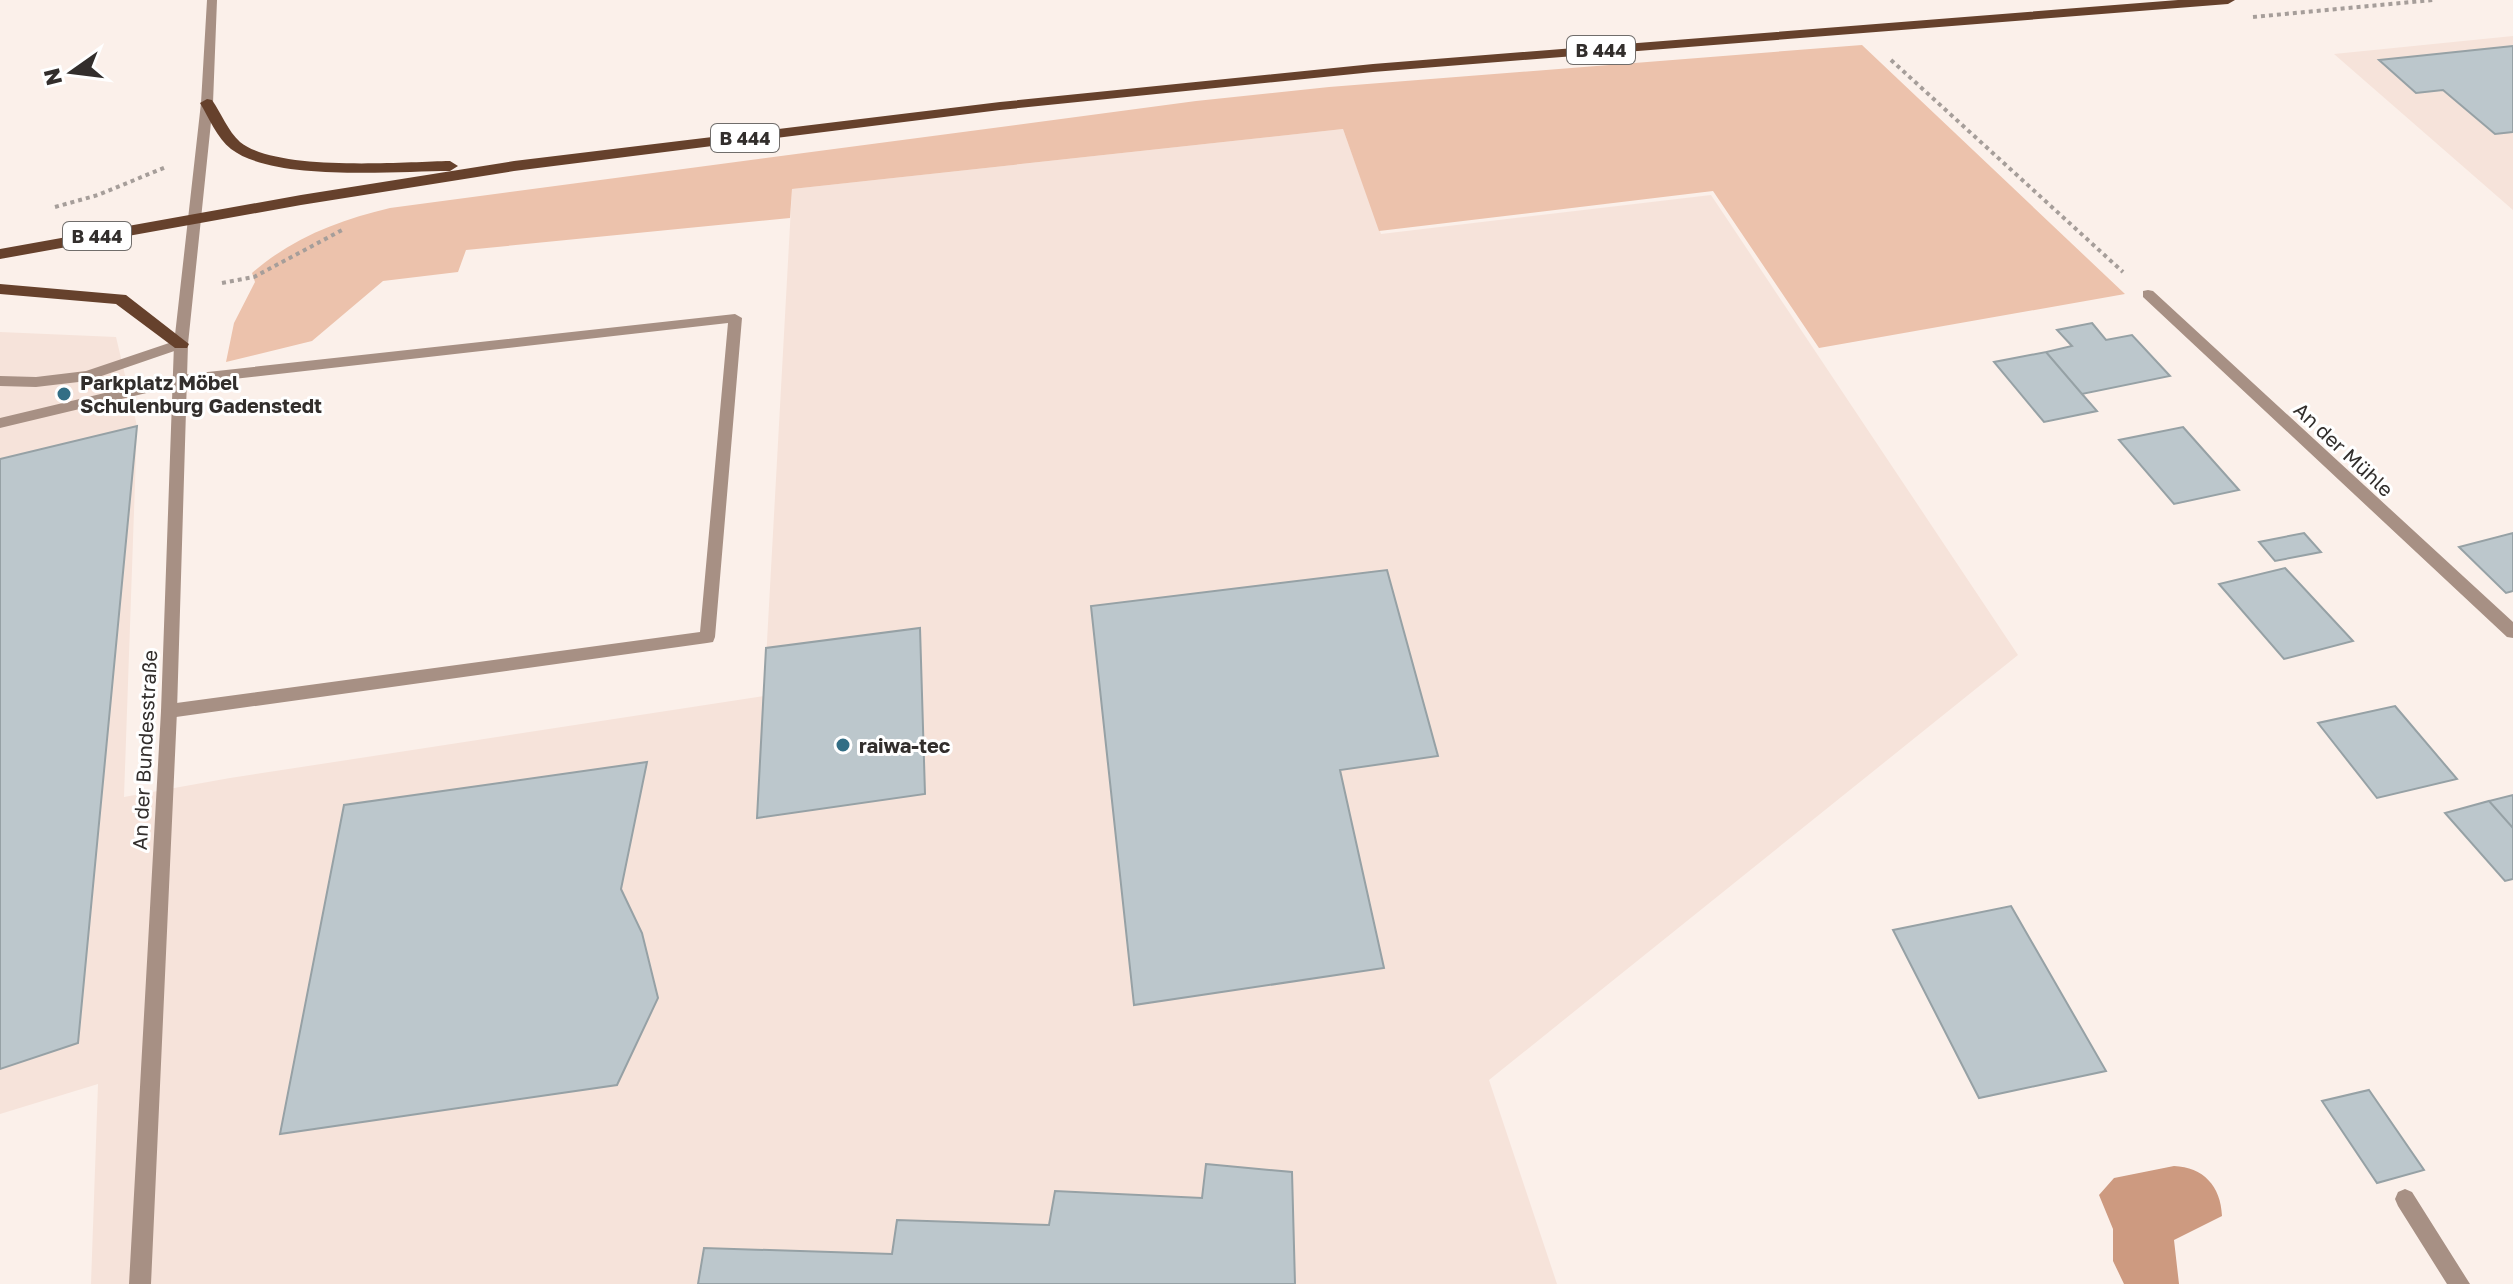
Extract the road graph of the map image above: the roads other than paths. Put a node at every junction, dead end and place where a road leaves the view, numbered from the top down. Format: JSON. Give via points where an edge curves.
{"nodes":[{"id":1,"x":212,"y":0,"type":"edge"},
{"id":2,"x":2228,"y":0,"type":"edge"},
{"id":3,"x":207,"y":103,"type":"junction"},
{"id":4,"x":514,"y":166,"type":"junction"},
{"id":5,"x":194,"y":218,"type":"junction"},
{"id":6,"x":0,"y":254,"type":"edge"},
{"id":7,"x":0,"y":289,"type":"edge"},
{"id":8,"x":2148,"y":294,"type":"road end"},
{"id":9,"x":181,"y":344,"type":"junction"},
{"id":10,"x":180,"y":380,"type":"junction"},
{"id":11,"x":0,"y":381,"type":"edge"},
{"id":12,"x":0,"y":423,"type":"edge"},
{"id":13,"x":2513,"y":632,"type":"edge"},
{"id":14,"x":169,"y":711,"type":"junction"},
{"id":15,"x":2405,"y":1199,"type":"dead end"},
{"id":16,"x":140,"y":1284,"type":"edge"},
{"id":17,"x":2459,"y":1284,"type":"edge"}],
"edges":[{"from":1,"to":3,"type":"street","name":"An der Bundesstraße"},
{"from":2,"to":4,"type":"main road","number":"B 444","via":[[1231,80]]},
{"from":3,"to":4,"type":"main road","via":[[236,147],[274,162]]},
{"from":3,"to":5,"type":"street","name":"An der Bundesstraße"},
{"from":4,"to":5,"type":"main road","number":"B 444"},
{"from":5,"to":6,"type":"main road","number":"B 444"},
{"from":5,"to":9,"type":"street","name":"An der Bundesstraße"},
{"from":7,"to":9,"type":"main road","via":[[120,299]]},
{"from":8,"to":13,"type":"street","name":"An der Mühle"},
{"from":9,"to":10,"type":"street","name":"An der Bundesstraße"},
{"from":9,"to":11,"type":"street","via":[[87,376]]},
{"from":10,"to":12,"type":"street"},
{"from":10,"to":14,"type":"street","name":"An der Bundesstraße"},
{"from":10,"to":14,"type":"street","via":[[735,318],[707,637]]},
{"from":14,"to":16,"type":"street","name":"An der Bundesstraße"},
{"from":15,"to":17,"type":"street"}]}
